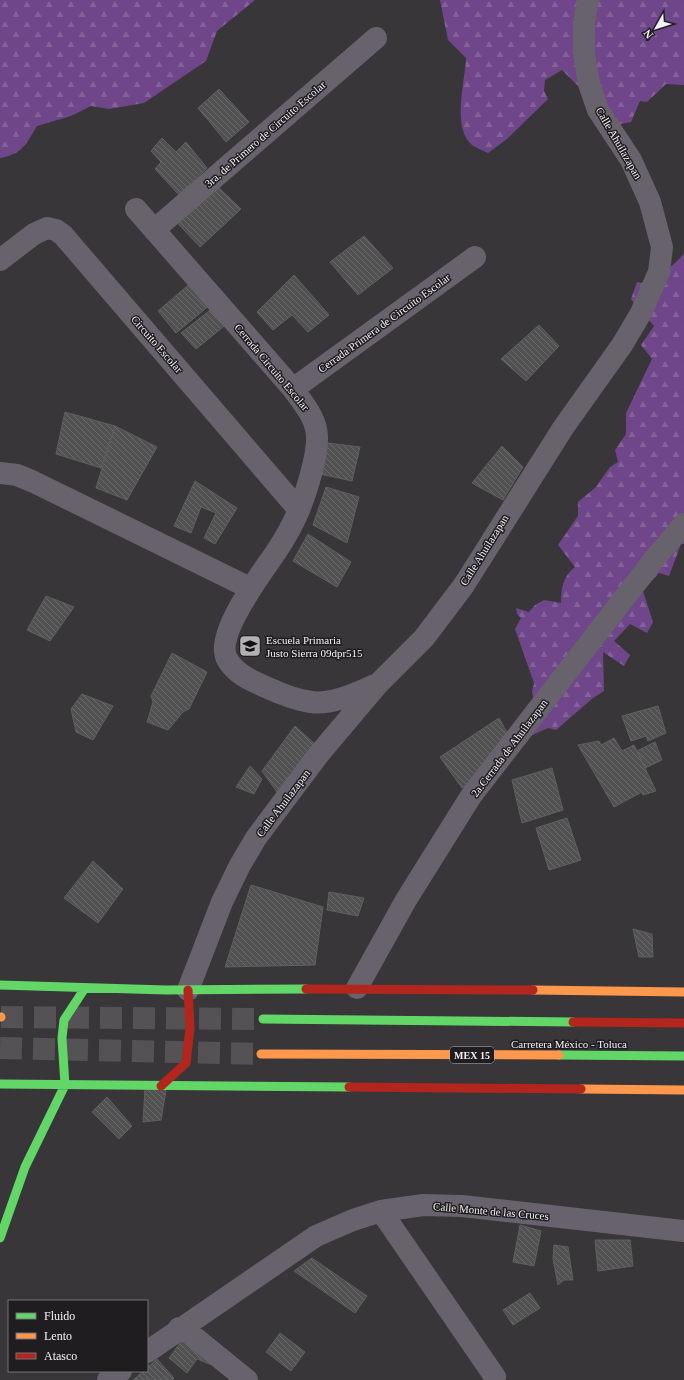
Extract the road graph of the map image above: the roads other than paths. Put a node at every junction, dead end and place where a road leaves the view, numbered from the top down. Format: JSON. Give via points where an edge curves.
{"nodes":[{"id":1,"x":588,"y":0,"type":"edge"},
{"id":2,"x":376,"y":38,"type":"dead end"},
{"id":3,"x":136,"y":209,"type":"dead end"},
{"id":4,"x":154,"y":230,"type":"junction"},
{"id":5,"x":475,"y":258,"type":"dead end"},
{"id":6,"x":0,"y":260,"type":"edge"},
{"id":7,"x":292,"y":389,"type":"junction"},
{"id":8,"x":0,"y":473,"type":"edge"},
{"id":9,"x":299,"y":510,"type":"junction"},
{"id":10,"x":684,"y":524,"type":"edge"},
{"id":11,"x":250,"y":588,"type":"junction"},
{"id":12,"x":378,"y":684,"type":"junction"},
{"id":13,"x":0,"y":985,"type":"edge"},
{"id":14,"x":85,"y":988,"type":"junction"},
{"id":15,"x":357,"y":988,"type":"junction"},
{"id":16,"x":188,"y":990,"type":"junction"},
{"id":17,"x":684,"y":992,"type":"edge"},
{"id":18,"x":263,"y":1019,"type":"tunnel mouth"},
{"id":19,"x":684,"y":1023,"type":"edge"},
{"id":20,"x":261,"y":1054,"type":"tunnel mouth"},
{"id":21,"x":684,"y":1056,"type":"edge"},
{"id":22,"x":0,"y":1084,"type":"edge"},
{"id":23,"x":65,"y":1085,"type":"junction"},
{"id":24,"x":162,"y":1086,"type":"junction"},
{"id":25,"x":684,"y":1090,"type":"edge"},
{"id":26,"x":381,"y":1211,"type":"junction"},
{"id":27,"x":684,"y":1231,"type":"edge"},
{"id":28,"x":0,"y":1238,"type":"edge"},
{"id":29,"x":179,"y":1328,"type":"junction"},
{"id":30,"x":148,"y":1351,"type":"edge"},
{"id":31,"x":120,"y":1372,"type":"edge"},
{"id":32,"x":495,"y":1378,"type":"dead end"},
{"id":33,"x":108,"y":1380,"type":"edge"},
{"id":34,"x":247,"y":1380,"type":"edge"}],
"edges":[{"from":1,"to":12,"type":"street","name":"Calle Ahuilazapan","via":[[584,24],[584,52],[589,84],[598,110],[631,160],[650,202],[662,247],[659,272],[641,313],[622,345],[559,434],[464,584],[424,638]]},
{"from":2,"to":4,"type":"street","name":"3ra. de Primero de Circuito Escolar"},
{"from":3,"to":4,"type":"street","name":"Cerrada Circuito Escolar"},
{"from":4,"to":7,"type":"street","name":"Cerrada Circuito Escolar"},
{"from":5,"to":7,"type":"street","name":"Cerrada Primera de Circuito Escolar"},
{"from":6,"to":9,"type":"street","name":"Circuito Escolar","via":[[34,234],[47,228],[63,235]]},
{"from":7,"to":9,"type":"street","name":"Cerrada Circuito Escolar","via":[[310,412],[318,436]]},
{"from":8,"to":11,"type":"street","via":[[17,474]]},
{"from":9,"to":11,"type":"street","name":"Cerrada Circuito Escolar","via":[[276,552]]},
{"from":10,"to":15,"type":"street","name":"2a.Cerrada de Ahuilazapan","via":[[471,796],[406,900]]},
{"from":11,"to":12,"type":"street","name":"Cerrada Circuito Escolar","via":[[224,646],[227,658],[246,678],[274,691],[312,703],[337,700]]},
{"from":12,"to":16,"type":"street","name":"Calle Ahuilazapan","via":[[319,754],[256,838],[222,902]]},
{"from":13,"to":14,"type":"street"},
{"from":14,"to":16,"type":"street"},
{"from":14,"to":23,"type":"street","via":[[64,1020],[62,1038]]},
{"from":15,"to":16,"type":"street"},
{"from":15,"to":17,"type":"street"},
{"from":16,"to":24,"type":"street","via":[[190,1028],[186,1063]]},
{"from":18,"to":19,"type":"street","name":"Carretera México - Toluca"},
{"from":20,"to":21,"type":"street","name":"Carretera México - Toluca","number":"MEX 15"},
{"from":22,"to":23,"type":"street"},
{"from":23,"to":24,"type":"street"},
{"from":23,"to":28,"type":"street","via":[[24,1167]]},
{"from":24,"to":25,"type":"street"},
{"from":26,"to":27,"type":"street","name":"Calle Monte de las Cruces","via":[[423,1205],[462,1206]]},
{"from":26,"to":29,"type":"street","name":"Calle Monte de las Cruces","via":[[316,1236]]},
{"from":26,"to":32,"type":"street"},
{"from":29,"to":30,"type":"street","name":"Calle Monte de las Cruces"},
{"from":29,"to":34,"type":"street","via":[[188,1332]]},
{"from":31,"to":33,"type":"street"}]}
